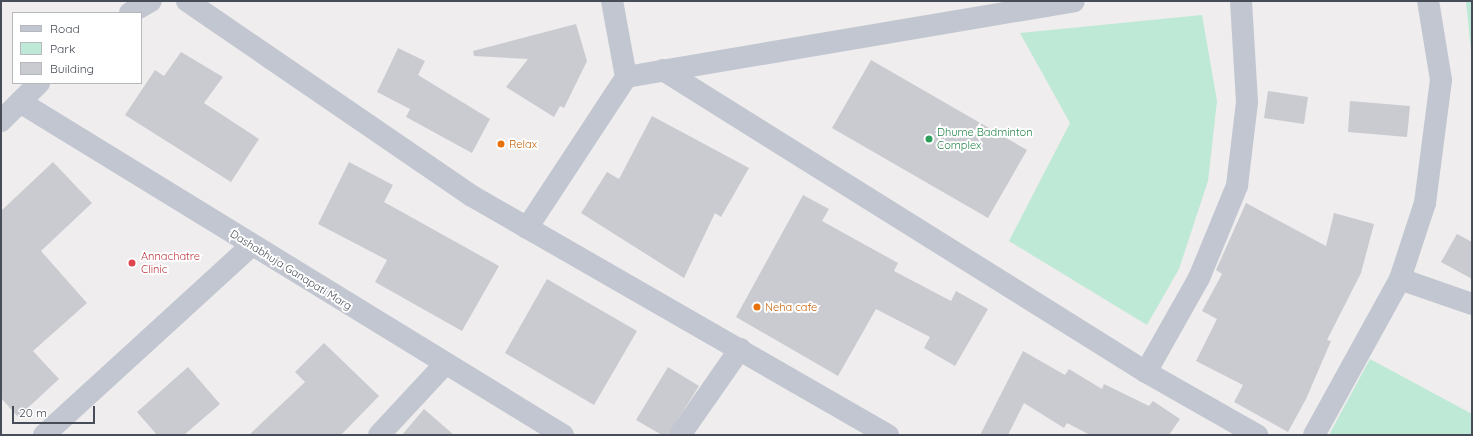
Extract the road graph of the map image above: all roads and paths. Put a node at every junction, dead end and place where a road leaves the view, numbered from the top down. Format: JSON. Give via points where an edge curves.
{"nodes":[{"id":1,"x":151,"y":1,"type":"edge"},
{"id":2,"x":187,"y":1,"type":"edge"},
{"id":3,"x":612,"y":1,"type":"edge"},
{"id":4,"x":1074,"y":1,"type":"edge"},
{"id":5,"x":1241,"y":1,"type":"edge"},
{"id":6,"x":1428,"y":1,"type":"edge"},
{"id":7,"x":132,"y":12,"type":"edge"},
{"id":8,"x":663,"y":70,"type":"junction"},
{"id":9,"x":626,"y":76,"type":"junction"},
{"id":10,"x":39,"y":84,"type":"edge"},
{"id":11,"x":20,"y":102,"type":"junction"},
{"id":12,"x":1,"y":121,"type":"edge"},
{"id":13,"x":527,"y":228,"type":"junction"},
{"id":14,"x":252,"y":246,"type":"junction"},
{"id":15,"x":1400,"y":279,"type":"junction"},
{"id":16,"x":1472,"y":304,"type":"edge"},
{"id":17,"x":740,"y":349,"type":"junction"},
{"id":18,"x":444,"y":365,"type":"junction"},
{"id":19,"x":1146,"y":372,"type":"junction"},
{"id":20,"x":44,"y":435,"type":"edge"},
{"id":21,"x":379,"y":435,"type":"edge"},
{"id":22,"x":564,"y":435,"type":"edge"},
{"id":23,"x":680,"y":435,"type":"edge"},
{"id":24,"x":886,"y":435,"type":"edge"},
{"id":25,"x":1257,"y":435,"type":"edge"},
{"id":26,"x":1314,"y":435,"type":"edge"}],
"edges":[{"from":1,"to":7,"type":"street"},
{"from":2,"to":13,"type":"street","via":[[472,196]]},
{"from":3,"to":9,"type":"street"},
{"from":4,"to":8,"type":"street"},
{"from":5,"to":19,"type":"street","via":[[1247,102],[1237,186],[1199,278]]},
{"from":6,"to":15,"type":"street","via":[[1441,80],[1425,203]]},
{"from":8,"to":9,"type":"street"},
{"from":8,"to":19,"type":"street"},
{"from":9,"to":13,"type":"street"},
{"from":10,"to":11,"type":"street"},
{"from":11,"to":12,"type":"street"},
{"from":11,"to":14,"type":"street","name":"Dashabhuja Ganapati Marg"},
{"from":13,"to":17,"type":"street"},
{"from":14,"to":18,"type":"street","name":"Dashabhuja Ganapati Marg"},
{"from":14,"to":20,"type":"street"},
{"from":15,"to":16,"type":"street"},
{"from":15,"to":26,"type":"street"},
{"from":17,"to":23,"type":"street"},
{"from":17,"to":24,"type":"street"},
{"from":18,"to":21,"type":"street"},
{"from":18,"to":22,"type":"street","name":"Dashabhuja Ganapati Marg"},
{"from":19,"to":25,"type":"street"}]}
